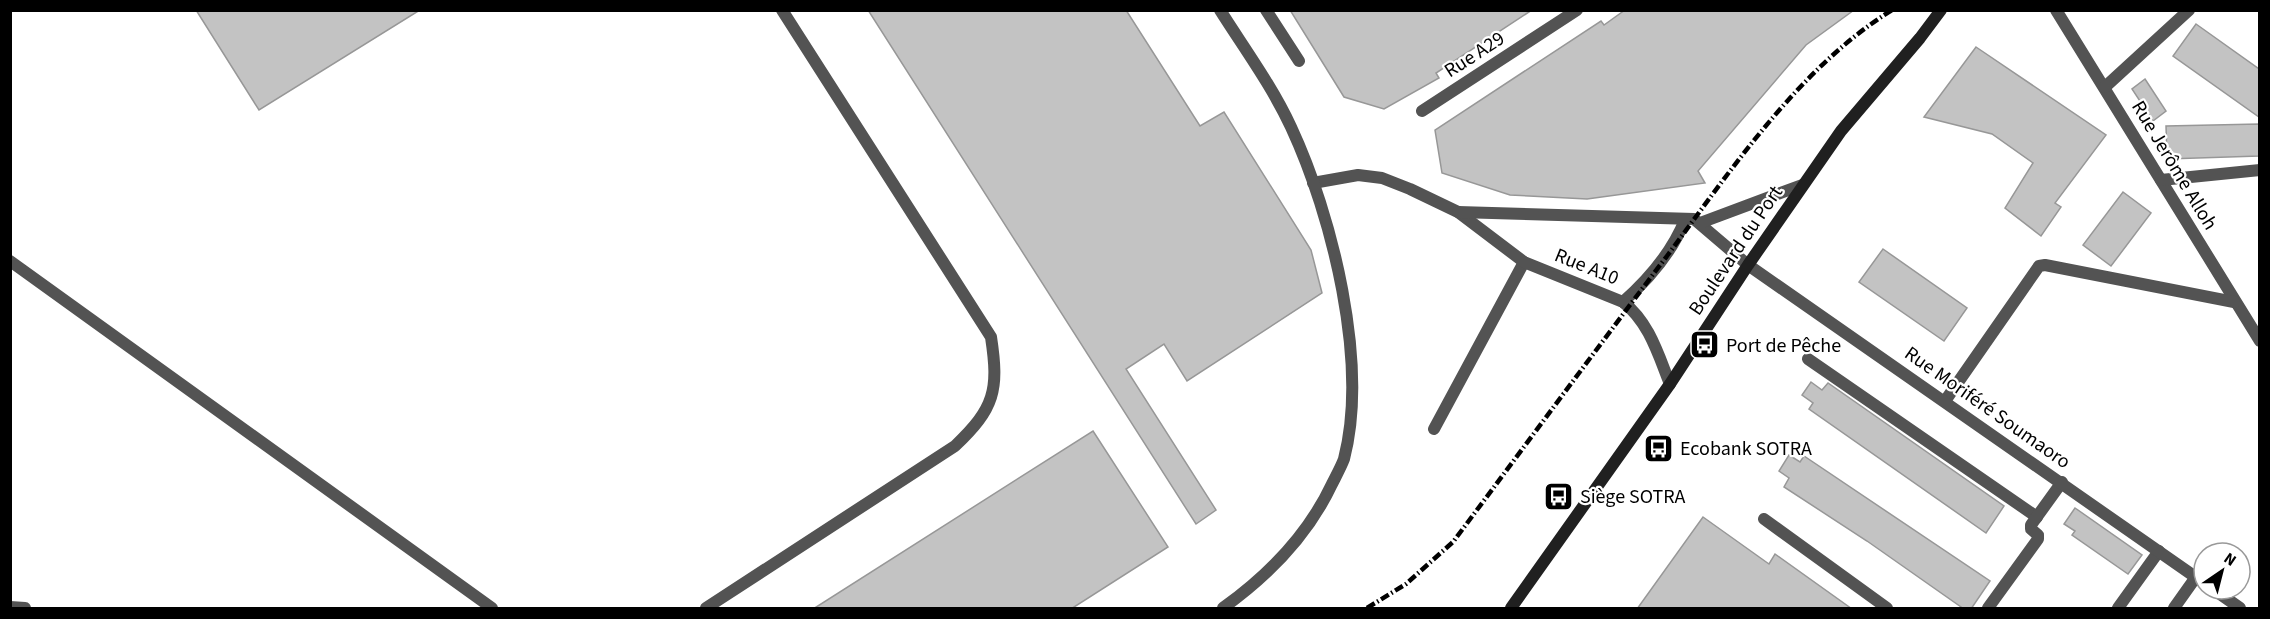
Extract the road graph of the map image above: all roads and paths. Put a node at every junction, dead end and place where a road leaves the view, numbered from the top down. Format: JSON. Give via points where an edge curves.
{"nodes":[{"id":1,"x":782,"y":10,"type":"edge"},
{"id":2,"x":1220,"y":10,"type":"edge"},
{"id":3,"x":1266,"y":10,"type":"edge"},
{"id":4,"x":1577,"y":10,"type":"edge"},
{"id":5,"x":1941,"y":10,"type":"edge"},
{"id":6,"x":2056,"y":10,"type":"edge"},
{"id":7,"x":2189,"y":10,"type":"edge"},
{"id":8,"x":1299,"y":61,"type":"dead end"},
{"id":9,"x":2105,"y":87,"type":"junction"},
{"id":10,"x":1422,"y":111,"type":"dead end"},
{"id":11,"x":2259,"y":170,"type":"edge"},
{"id":12,"x":2162,"y":180,"type":"junction"},
{"id":13,"x":1313,"y":183,"type":"junction"},
{"id":14,"x":1802,"y":185,"type":"junction"},
{"id":15,"x":1458,"y":212,"type":"junction"},
{"id":16,"x":1685,"y":220,"type":"junction"},
{"id":17,"x":1700,"y":223,"type":"junction"},
{"id":18,"x":10,"y":261,"type":"edge"},
{"id":19,"x":1524,"y":261,"type":"junction"},
{"id":20,"x":1748,"y":265,"type":"junction"},
{"id":21,"x":1623,"y":302,"type":"junction"},
{"id":22,"x":2234,"y":302,"type":"junction"},
{"id":23,"x":2259,"y":340,"type":"edge"},
{"id":24,"x":1808,"y":359,"type":"dead end"},
{"id":25,"x":1670,"y":384,"type":"junction"},
{"id":26,"x":1946,"y":401,"type":"junction"},
{"id":27,"x":1434,"y":429,"type":"dead end"},
{"id":28,"x":2062,"y":482,"type":"junction"},
{"id":29,"x":2037,"y":517,"type":"junction"},
{"id":30,"x":1764,"y":519,"type":"dead end"},
{"id":31,"x":2159,"y":551,"type":"junction"},
{"id":32,"x":2192,"y":574,"type":"edge"},
{"id":33,"x":2192,"y":589,"type":"edge"},
{"id":34,"x":10,"y":607,"type":"edge"},
{"id":35,"x":25,"y":609,"type":"edge"},
{"id":36,"x":492,"y":609,"type":"edge"},
{"id":37,"x":706,"y":609,"type":"edge"},
{"id":38,"x":1223,"y":609,"type":"edge"},
{"id":39,"x":1511,"y":609,"type":"edge"},
{"id":40,"x":1887,"y":609,"type":"edge"},
{"id":41,"x":1988,"y":609,"type":"edge"},
{"id":42,"x":2118,"y":609,"type":"edge"},
{"id":43,"x":2174,"y":609,"type":"edge"}],
"edges":[{"from":1,"to":37,"type":"street","via":[[991,338],[996,372],[991,401],[955,446]]},
{"from":2,"to":13,"type":"street","via":[[1291,126]]},
{"from":3,"to":8,"type":"street"},
{"from":4,"to":10,"type":"street","name":"Rue A29"},
{"from":5,"to":14,"type":"main road","name":"Boulevard du Port","via":[[1841,130]]},
{"from":6,"to":9,"type":"street","name":"Rue Jerôme Alloh"},
{"from":7,"to":9,"type":"street"},
{"from":9,"to":12,"type":"street","name":"Rue Jerôme Alloh"},
{"from":11,"to":12,"type":"street"},
{"from":12,"to":22,"type":"street","name":"Rue Jerôme Alloh"},
{"from":13,"to":15,"type":"street","name":"Rue A10","via":[[1358,175],[1382,178]]},
{"from":13,"to":38,"type":"street","via":[[1343,291],[1351,352],[1352,409],[1344,460],[1320,509],[1290,549],[1255,585]]},
{"from":14,"to":17,"type":"street"},
{"from":14,"to":20,"type":"main road","name":"Boulevard du Port"},
{"from":15,"to":16,"type":"street","name":"Rue A10"},
{"from":15,"to":19,"type":"street","name":"Rue A10"},
{"from":16,"to":17,"type":"street","name":"Rue A10"},
{"from":16,"to":21,"type":"street","via":[[1652,273]]},
{"from":17,"to":20,"type":"street","name":"Rue A10"},
{"from":18,"to":36,"type":"street"},
{"from":19,"to":21,"type":"street","name":"Rue A10"},
{"from":19,"to":27,"type":"street"},
{"from":20,"to":25,"type":"main road","name":"Boulevard du Port"},
{"from":20,"to":26,"type":"street","name":"Rue Moriféré Soumaoro"},
{"from":21,"to":25,"type":"street","name":"Rue A10","via":[[1644,322]]},
{"from":22,"to":23,"type":"street","name":"Rue Jerôme Alloh"},
{"from":22,"to":26,"type":"street","via":[[2039,266]]},
{"from":24,"to":29,"type":"street"},
{"from":25,"to":39,"type":"main road","name":"Boulevard du Port"},
{"from":26,"to":28,"type":"street","name":"Rue Moriféré Soumaoro"},
{"from":28,"to":29,"type":"street"},
{"from":28,"to":31,"type":"street","name":"Rue Moriféré Soumaoro"},
{"from":29,"to":41,"type":"street","via":[[2031,527],[2038,539]]},
{"from":30,"to":40,"type":"street"},
{"from":31,"to":32,"type":"street","name":"Rue Moriféré Soumaoro"},
{"from":31,"to":42,"type":"street"},
{"from":33,"to":43,"type":"street"},
{"from":34,"to":35,"type":"street"}]}
